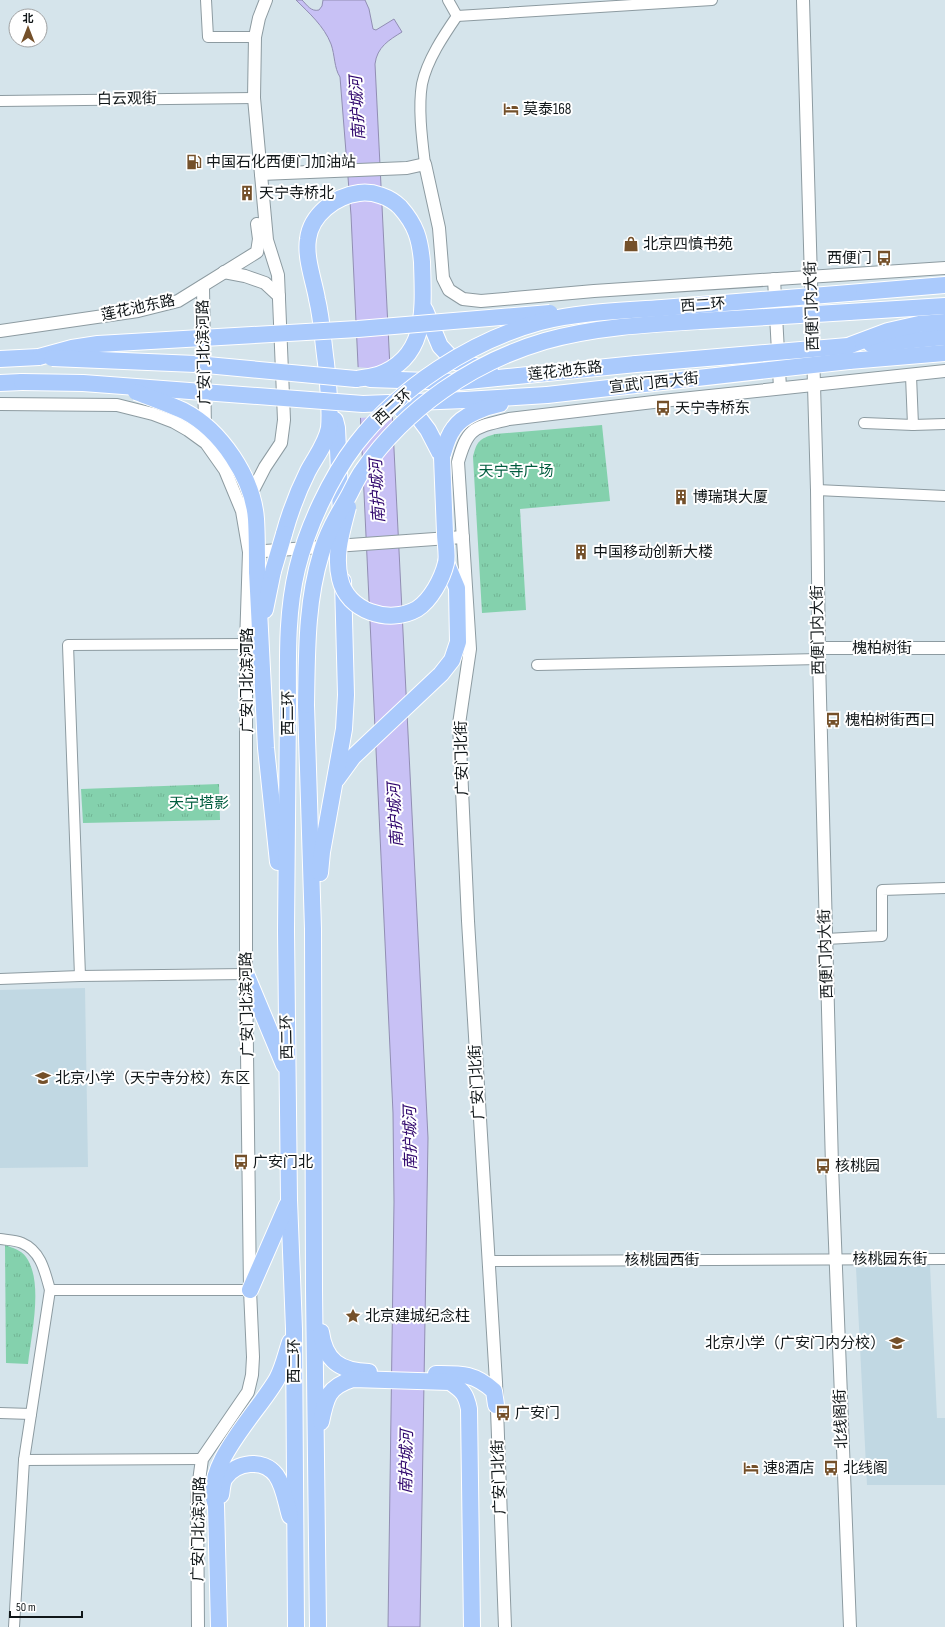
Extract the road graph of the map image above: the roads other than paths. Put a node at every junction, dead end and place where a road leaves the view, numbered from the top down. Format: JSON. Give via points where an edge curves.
{"nodes":[{"id":1,"x":206,"y":0,"type":"edge"},
{"id":2,"x":266,"y":0,"type":"edge"},
{"id":3,"x":448,"y":0,"type":"edge"},
{"id":4,"x":712,"y":0,"type":"edge"},
{"id":5,"x":803,"y":0,"type":"edge"},
{"id":6,"x":457,"y":16,"type":"junction"},
{"id":7,"x":255,"y":37,"type":"junction"},
{"id":8,"x":254,"y":98,"type":"junction"},
{"id":9,"x":0,"y":101,"type":"edge"},
{"id":10,"x":425,"y":164,"type":"junction"},
{"id":11,"x":261,"y":174,"type":"junction"},
{"id":12,"x":945,"y":268,"type":"edge"},
{"id":13,"x":224,"y":272,"type":"junction"},
{"id":14,"x":811,"y":277,"type":"junction"},
{"id":15,"x":774,"y":279,"type":"junction"},
{"id":16,"x":945,"y":285,"type":"edge"},
{"id":17,"x":204,"y":286,"type":"junction"},
{"id":18,"x":279,"y":296,"type":"junction"},
{"id":19,"x":945,"y":306,"type":"edge"},
{"id":20,"x":591,"y":313,"type":"junction"},
{"id":21,"x":945,"y":322,"type":"edge"},
{"id":22,"x":0,"y":331,"type":"edge"},
{"id":23,"x":427,"y":332,"type":"junction"},
{"id":24,"x":945,"y":337,"type":"edge"},
{"id":25,"x":848,"y":346,"type":"junction"},
{"id":26,"x":945,"y":353,"type":"edge"},
{"id":27,"x":39,"y":357,"type":"junction"},
{"id":28,"x":0,"y":359,"type":"edge"},
{"id":29,"x":636,"y":364,"type":"junction"},
{"id":30,"x":945,"y":371,"type":"edge"},
{"id":31,"x":911,"y":376,"type":"junction"},
{"id":32,"x":356,"y":379,"type":"junction"},
{"id":33,"x":0,"y":383,"type":"edge"},
{"id":34,"x":814,"y":384,"type":"junction"},
{"id":35,"x":124,"y":386,"type":"junction"},
{"id":36,"x":328,"y":387,"type":"junction"},
{"id":37,"x":780,"y":388,"type":"junction"},
{"id":38,"x":547,"y":395,"type":"junction"},
{"id":39,"x":0,"y":404,"type":"edge"},
{"id":40,"x":363,"y":404,"type":"junction"},
{"id":41,"x":864,"y":423,"type":"dead end"},
{"id":42,"x":913,"y":424,"type":"junction"},
{"id":43,"x":945,"y":424,"type":"edge"},
{"id":44,"x":206,"y":443,"type":"junction"},
{"id":45,"x":442,"y":457,"type":"junction"},
{"id":46,"x":265,"y":467,"type":"junction"},
{"id":47,"x":225,"y":470,"type":"junction"},
{"id":48,"x":355,"y":485,"type":"junction"},
{"id":49,"x":817,"y":490,"type":"junction"},
{"id":50,"x":945,"y":496,"type":"edge"},
{"id":51,"x":242,"y":511,"type":"junction"},
{"id":52,"x":464,"y":538,"type":"junction"},
{"id":53,"x":346,"y":542,"type":"junction"},
{"id":54,"x":249,"y":552,"type":"junction"},
{"id":55,"x":446,"y":562,"type":"junction"},
{"id":56,"x":260,"y":633,"type":"junction"},
{"id":57,"x":246,"y":644,"type":"junction"},
{"id":58,"x":945,"y":648,"type":"edge"},
{"id":59,"x":818,"y":653,"type":"junction"},
{"id":60,"x":537,"y":665,"type":"dead end"},
{"id":61,"x":334,"y":782,"type":"junction"},
{"id":62,"x":945,"y":888,"type":"edge"},
{"id":63,"x":313,"y":929,"type":"junction"},
{"id":64,"x":286,"y":931,"type":"junction"},
{"id":65,"x":826,"y":939,"type":"junction"},
{"id":66,"x":246,"y":974,"type":"junction"},
{"id":67,"x":80,"y":976,"type":"junction"},
{"id":68,"x":0,"y":979,"type":"edge"},
{"id":69,"x":287,"y":1073,"type":"junction"},
{"id":70,"x":289,"y":1200,"type":"junction"},
{"id":71,"x":0,"y":1238,"type":"edge"},
{"id":72,"x":945,"y":1259,"type":"edge"},
{"id":73,"x":835,"y":1260,"type":"junction"},
{"id":74,"x":488,"y":1261,"type":"junction"},
{"id":75,"x":50,"y":1290,"type":"junction"},
{"id":76,"x":250,"y":1290,"type":"junction"},
{"id":77,"x":314,"y":1290,"type":"junction"},
{"id":78,"x":294,"y":1329,"type":"junction"},
{"id":79,"x":374,"y":1376,"type":"junction"},
{"id":80,"x":452,"y":1377,"type":"junction"},
{"id":81,"x":496,"y":1405,"type":"junction"},
{"id":82,"x":0,"y":1413,"type":"edge"},
{"id":83,"x":31,"y":1414,"type":"junction"},
{"id":84,"x":202,"y":1459,"type":"junction"},
{"id":85,"x":24,"y":1460,"type":"junction"},
{"id":86,"x":317,"y":1471,"type":"junction"},
{"id":87,"x":216,"y":1505,"type":"junction"},
{"id":88,"x":474,"y":1529,"type":"junction"},
{"id":89,"x":296,"y":1537,"type":"junction"},
{"id":90,"x":14,"y":1627,"type":"edge"},
{"id":91,"x":198,"y":1627,"type":"edge"},
{"id":92,"x":219,"y":1627,"type":"edge"},
{"id":93,"x":296,"y":1627,"type":"edge"},
{"id":94,"x":318,"y":1627,"type":"edge"},
{"id":95,"x":472,"y":1627,"type":"edge"},
{"id":96,"x":479,"y":1627,"type":"edge"},
{"id":97,"x":505,"y":1627,"type":"edge"},
{"id":98,"x":850,"y":1627,"type":"edge"}],
"edges":[{"from":1,"to":7,"type":"street","via":[[208,37]]},
{"from":2,"to":7,"type":"street"},
{"from":3,"to":6,"type":"street"},
{"from":4,"to":6,"type":"street"},
{"from":5,"to":14,"type":"street","name":"西便门内大街"},
{"from":6,"to":10,"type":"street","via":[[436,48],[422,84],[421,116]]},
{"from":7,"to":8,"type":"street"},
{"from":8,"to":9,"type":"street","name":"白云观街"},
{"from":8,"to":11,"type":"street"},
{"from":10,"to":11,"type":"street","via":[[407,168]]},
{"from":10,"to":15,"type":"street","via":[[439,228],[444,278],[449,290],[463,299],[481,301]]},
{"from":11,"to":13,"type":"street","name":"莲花池东路","via":[[256,186],[259,239],[257,252]]},
{"from":11,"to":18,"type":"street","via":[[267,240],[278,275]]},
{"from":12,"to":14,"type":"street"},
{"from":13,"to":17,"type":"street","name":"莲花池东路"},
{"from":13,"to":18,"type":"street","via":[[265,283]]},
{"from":14,"to":15,"type":"street"},
{"from":14,"to":34,"type":"street","name":"西便门内大街"},
{"from":15,"to":37,"type":"street"},
{"from":16,"to":20,"type":"highway","name":"西二环","bridge":true},
{"from":17,"to":22,"type":"street","name":"莲花池东路","via":[[178,301],[138,311]]},
{"from":17,"to":44,"type":"street","name":"广安门北滨河路"},
{"from":18,"to":46,"type":"street","via":[[284,420],[281,444]]},
{"from":19,"to":48,"type":"highway","name":"西二环","bridge":true,"via":[[647,324],[585,332],[545,341],[497,359],[461,378],[430,400],[398,428],[362,471]]},
{"from":20,"to":27,"type":"highway","bridge":true,"via":[[537,313],[358,329],[98,344]]},
{"from":20,"to":64,"type":"highway","name":"西二环","bridge":true,"via":[[515,330],[458,356],[430,375],[391,406],[355,446],[316,514],[297,570],[288,634]]},
{"from":21,"to":25,"type":"highway","via":[[900,328]]},
{"from":23,"to":29,"type":"highway","bridge":true,"via":[[455,362],[488,369]]},
{"from":23,"to":32,"type":"highway","via":[[397,365],[378,375]]},
{"from":23,"to":36,"type":"highway","via":[[419,238],[407,215],[388,198],[370,193],[359,192],[332,203],[319,213],[308,240],[308,257],[320,314]]},
{"from":24,"to":25,"type":"highway"},
{"from":25,"to":29,"type":"highway","name":"莲花池东路","bridge":true},
{"from":26,"to":38,"type":"highway","name":"宣武门西大街","bridge":true,"via":[[849,361]]},
{"from":27,"to":28,"type":"highway","name":"莲花池东路"},
{"from":27,"to":32,"type":"highway","name":"莲花池东路","bridge":true,"via":[[196,364]]},
{"from":29,"to":32,"type":"highway","name":"莲花池东路","bridge":true,"via":[[458,382]]},
{"from":30,"to":31,"type":"street","name":"宣武门西大街"},
{"from":31,"to":34,"type":"street","name":"宣武门西大街"},
{"from":31,"to":42,"type":"street"},
{"from":33,"to":35,"type":"highway","bridge":true,"via":[[84,383]]},
{"from":34,"to":37,"type":"street","name":"宣武门西大街"},
{"from":34,"to":49,"type":"street","name":"西便门内大街"},
{"from":35,"to":40,"type":"highway","bridge":true},
{"from":35,"to":56,"type":"highway","bridge":true,"via":[[186,412],[214,432],[231,453],[248,484],[256,518]]},
{"from":36,"to":53,"type":"highway","via":[[337,428]]},
{"from":36,"to":56,"type":"highway","bridge":true,"via":[[329,426],[326,440],[291,510],[273,571]]},
{"from":37,"to":52,"type":"street","name":"宣武门西大街","via":[[509,419],[471,431],[463,443],[458,462]]},
{"from":38,"to":40,"type":"highway","name":"宣武门西大街","bridge":true},
{"from":38,"to":45,"type":"highway","via":[[488,406],[468,417],[454,427]]},
{"from":39,"to":44,"type":"street","name":"广安门北滨河路","via":[[117,405],[174,422]]},
{"from":40,"to":45,"type":"highway","bridge":true,"via":[[416,414]]},
{"from":41,"to":42,"type":"street"},
{"from":42,"to":43,"type":"street"},
{"from":44,"to":47,"type":"street","name":"广安门北滨河路"},
{"from":45,"to":55,"type":"highway","bridge":true},
{"from":46,"to":47,"type":"street","via":[[256,474]]},
{"from":46,"to":51,"type":"street"},
{"from":47,"to":51,"type":"street","name":"广安门北滨河路"},
{"from":48,"to":55,"type":"highway","bridge":true,"via":[[338,545],[340,581],[353,603],[365,611],[377,614],[404,614],[416,609],[426,601],[440,580]]},
{"from":48,"to":63,"type":"highway","name":"西二环","bridge":true,"via":[[332,524],[321,554],[307,633],[306,705]]},
{"from":49,"to":50,"type":"street"},
{"from":49,"to":59,"type":"street","name":"西便门内大街"},
{"from":51,"to":54,"type":"street","name":"广安门北滨河路"},
{"from":52,"to":53,"type":"street"},
{"from":52,"to":74,"type":"street","name":"广安门北街","via":[[470,649],[459,724]]},
{"from":53,"to":54,"type":"street"},
{"from":53,"to":61,"type":"highway","via":[[342,563],[346,695],[344,729]]},
{"from":54,"to":57,"type":"street","name":"广安门北滨河路"},
{"from":55,"to":61,"type":"highway","via":[[457,588],[458,642],[452,660],[353,757]]},
{"from":56,"to":64,"type":"highway","via":[[266,748]]},
{"from":57,"to":66,"type":"street","name":"广安门北滨河路"},
{"from":57,"to":67,"type":"street","via":[[68,645]]},
{"from":58,"to":59,"type":"street","name":"槐柏树街"},
{"from":59,"to":60,"type":"street"},
{"from":59,"to":65,"type":"street","name":"西便门内大街"},
{"from":61,"to":63,"type":"highway"},
{"from":62,"to":65,"type":"street","via":[[882,890],[882,936]]},
{"from":63,"to":77,"type":"highway","name":"西二环"},
{"from":64,"to":69,"type":"highway","name":"西二环"},
{"from":65,"to":73,"type":"street","name":"西便门内大街"},
{"from":66,"to":67,"type":"street"},
{"from":66,"to":69,"type":"highway"},
{"from":66,"to":76,"type":"street","name":"广安门北滨河路"},
{"from":67,"to":68,"type":"street"},
{"from":69,"to":70,"type":"highway","name":"西二环"},
{"from":70,"to":76,"type":"highway"},
{"from":70,"to":78,"type":"highway","name":"西二环"},
{"from":71,"to":75,"type":"street","via":[[21,1243],[34,1251],[45,1268]]},
{"from":72,"to":73,"type":"street","name":"核桃园东街"},
{"from":73,"to":74,"type":"street","name":"核桃园西街"},
{"from":73,"to":98,"type":"street","name":"北线阁街"},
{"from":74,"to":81,"type":"street","name":"广安门北街"},
{"from":75,"to":76,"type":"street"},
{"from":75,"to":83,"type":"street"},
{"from":76,"to":84,"type":"street","name":"广安门北滨河路","via":[[253,1357],[248,1392]]},
{"from":77,"to":79,"type":"highway","via":[[326,1353],[346,1369]]},
{"from":77,"to":86,"type":"highway","name":"西二环"},
{"from":78,"to":87,"type":"highway","via":[[277,1378],[232,1443],[215,1475],[212,1488]]},
{"from":78,"to":89,"type":"highway","name":"西二环"},
{"from":79,"to":80,"type":"highway"},
{"from":79,"to":86,"type":"highway","via":[[340,1383],[330,1392],[318,1434]]},
{"from":80,"to":81,"type":"highway","via":[[475,1378],[485,1383],[494,1391]]},
{"from":80,"to":88,"type":"highway","via":[[467,1398],[469,1410]]},
{"from":81,"to":97,"type":"street","name":"广安门北街"},
{"from":82,"to":83,"type":"street"},
{"from":83,"to":85,"type":"street"},
{"from":84,"to":85,"type":"street"},
{"from":84,"to":91,"type":"street","name":"广安门北滨河路","via":[[197,1496]]},
{"from":85,"to":90,"type":"street"},
{"from":86,"to":94,"type":"highway","name":"西二环"},
{"from":87,"to":89,"type":"highway","via":[[221,1496],[224,1479],[235,1468],[245,1464],[267,1468],[275,1474],[283,1491]]},
{"from":87,"to":92,"type":"highway"},
{"from":88,"to":95,"type":"highway"},
{"from":88,"to":96,"type":"highway"},
{"from":89,"to":93,"type":"highway","name":"西二环"}]}
